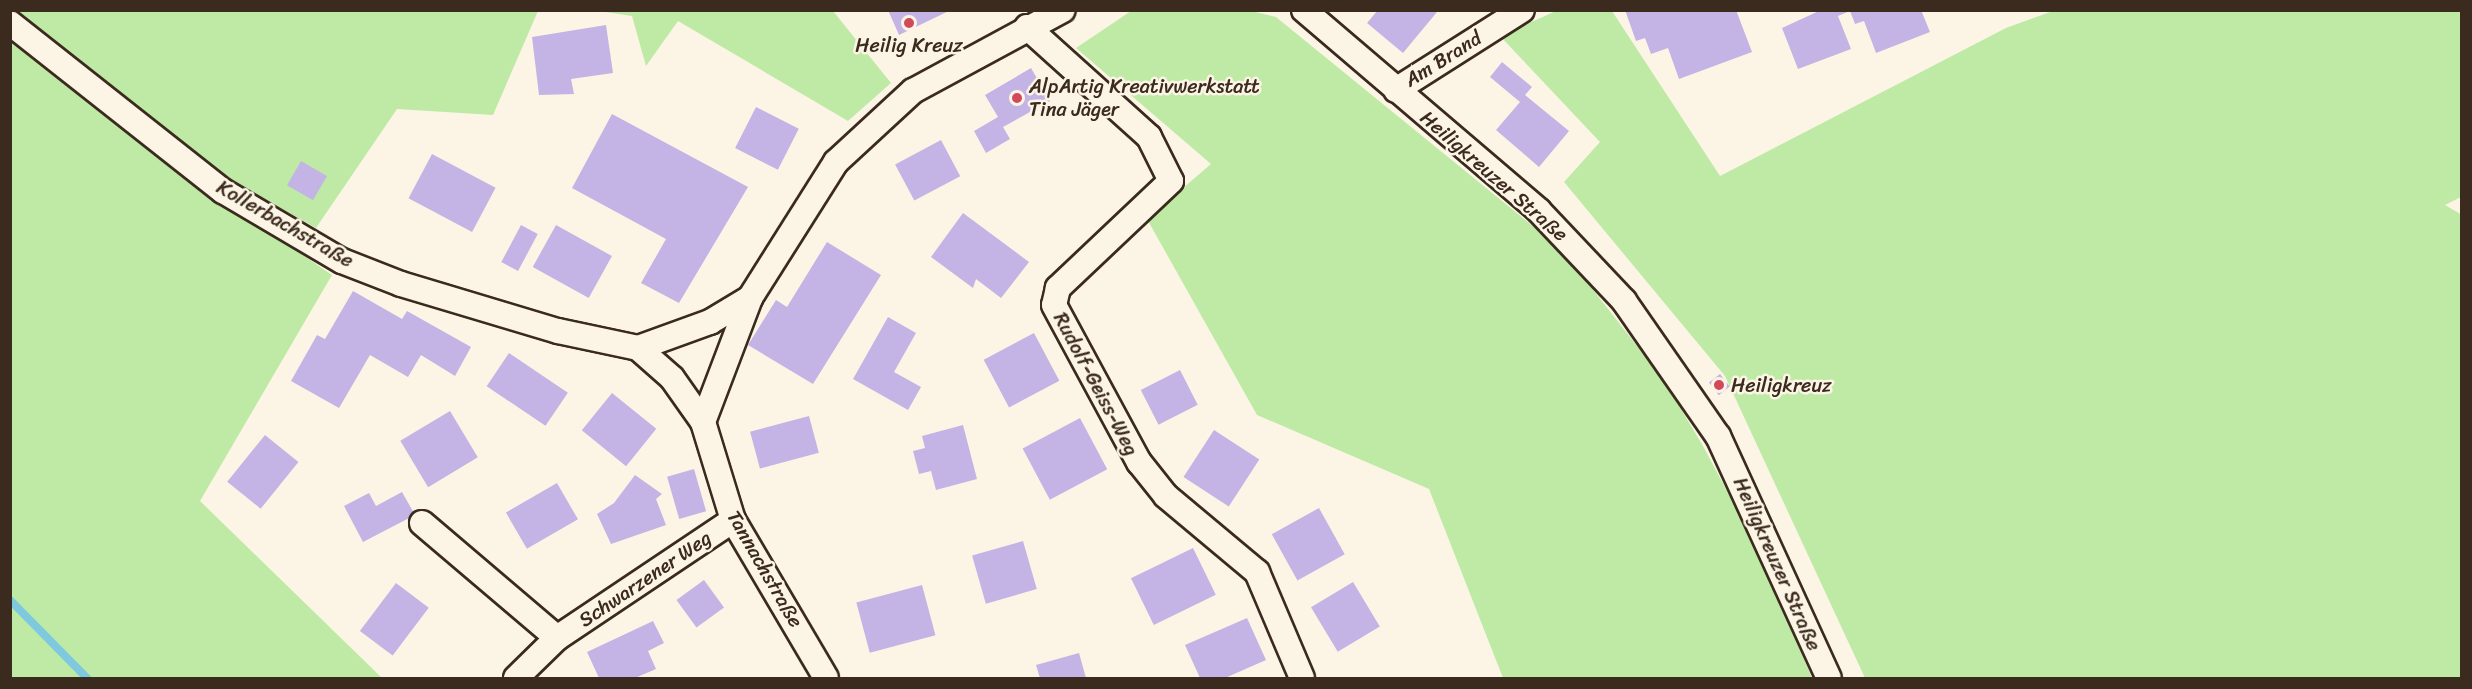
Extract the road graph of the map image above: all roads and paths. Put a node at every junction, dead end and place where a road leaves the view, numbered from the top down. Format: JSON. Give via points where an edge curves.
{"nodes":[{"id":1,"x":1063,"y":10,"type":"edge"},
{"id":2,"x":1304,"y":10,"type":"edge"},
{"id":3,"x":1522,"y":10,"type":"edge"},
{"id":4,"x":10,"y":23,"type":"edge"},
{"id":5,"x":1027,"y":27,"type":"junction"},
{"id":6,"x":1396,"y":90,"type":"junction"},
{"id":7,"x":750,"y":298,"type":"junction"},
{"id":8,"x":638,"y":348,"type":"junction"},
{"id":9,"x":703,"y":422,"type":"junction"},
{"id":10,"x":733,"y":520,"type":"junction"},
{"id":11,"x":422,"y":523,"type":"dead end"},
{"id":12,"x":557,"y":638,"type":"junction"},
{"id":13,"x":516,"y":678,"type":"edge"},
{"id":14,"x":826,"y":678,"type":"edge"},
{"id":15,"x":1302,"y":678,"type":"edge"},
{"id":16,"x":1829,"y":678,"type":"edge"}],
"edges":[{"from":1,"to":5,"type":"street"},
{"from":2,"to":6,"type":"street","name":"Heiligkreuzer Straße"},
{"from":3,"to":6,"type":"street","name":"Am Brand"},
{"from":4,"to":8,"type":"street","name":"Kollerbachstraße","via":[[223,191],[342,261],[558,331]]},
{"from":5,"to":7,"type":"street","via":[[884,113],[836,162]]},
{"from":5,"to":15,"type":"street","name":"Rudolf-Geiss-Weg","via":[[1149,137],[1171,180],[1058,288],[1054,305],[1139,462],[1166,496],[1257,572]]},
{"from":6,"to":16,"type":"street","name":"Heiligkreuzer Straße","via":[[1539,211],[1624,301],[1676,370],[1767,534]]},
{"from":7,"to":8,"type":"street","via":[[710,322]]},
{"from":7,"to":9,"type":"street"},
{"from":8,"to":9,"type":"street","name":"Tannachstraße","via":[[672,378]]},
{"from":9,"to":10,"type":"street","name":"Tannachstraße"},
{"from":10,"to":12,"type":"street","name":"Schwarzener Weg"},
{"from":10,"to":14,"type":"street","name":"Tannachstraße"},
{"from":11,"to":12,"type":"street","name":"Schwarzener Weg"},
{"from":12,"to":13,"type":"street","name":"Schwarzener Weg"}]}
